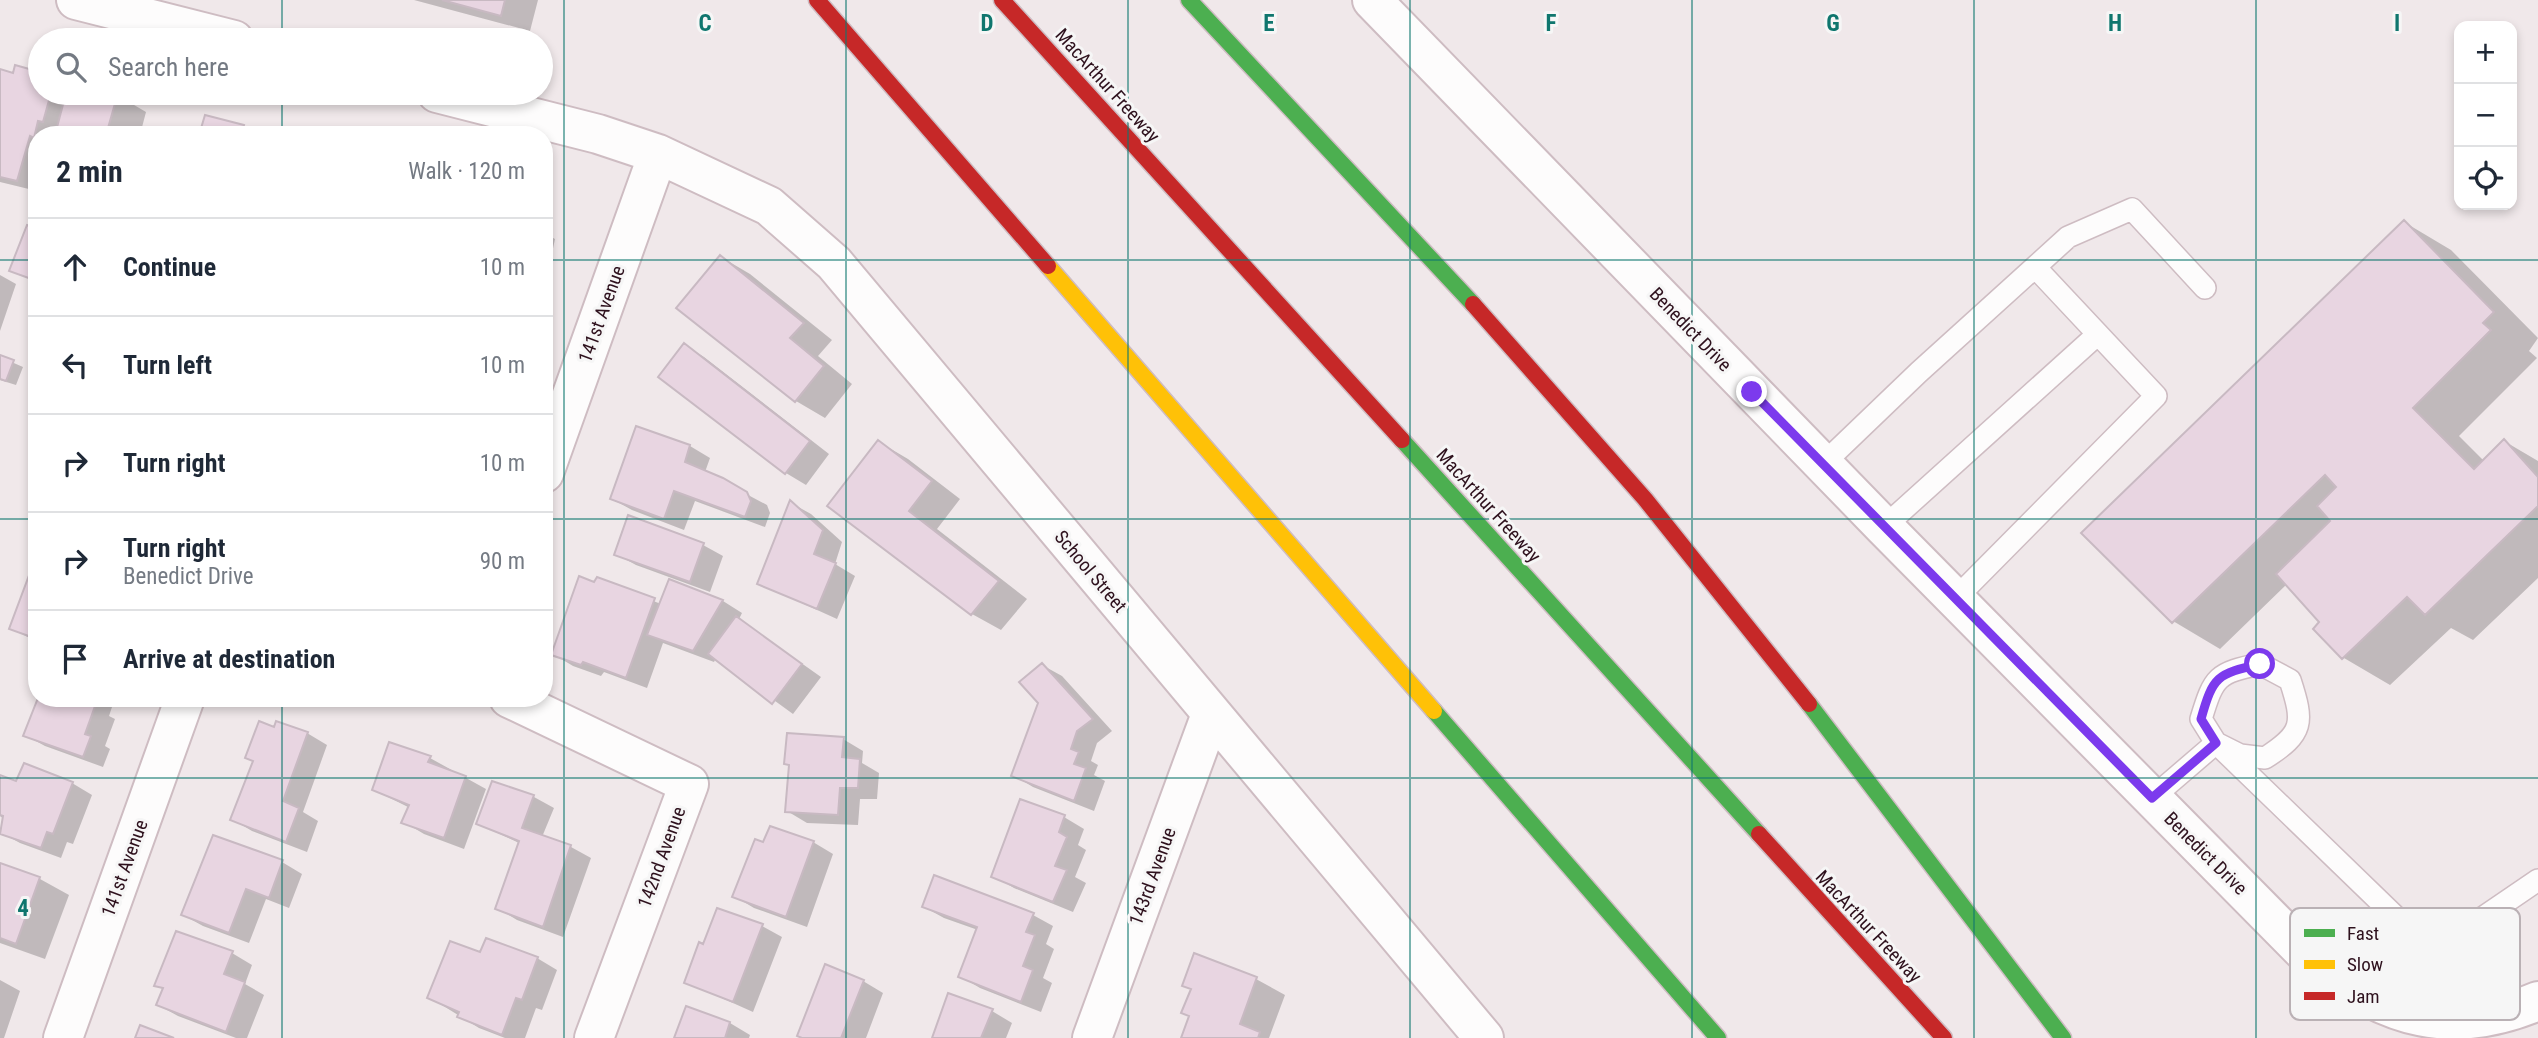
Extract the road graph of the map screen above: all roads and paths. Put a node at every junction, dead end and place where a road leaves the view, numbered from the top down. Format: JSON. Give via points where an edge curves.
{"nodes":[{"id":1,"x":76,"y":0,"type":"edge"},
{"id":2,"x":817,"y":0,"type":"edge"},
{"id":3,"x":1002,"y":0,"type":"edge"},
{"id":4,"x":1189,"y":0,"type":"edge"},
{"id":5,"x":1372,"y":0,"type":"edge"},
{"id":6,"x":187,"y":28,"type":"edge"},
{"id":7,"x":484,"y":105,"type":"edge"},
{"id":8,"x":658,"y":154,"type":"junction"},
{"id":9,"x":2035,"y":267,"type":"junction"},
{"id":10,"x":2205,"y":288,"type":"dead end"},
{"id":11,"x":2098,"y":334,"type":"junction"},
{"id":12,"x":553,"y":448,"type":"edge"},
{"id":13,"x":1823,"y":464,"type":"junction"},
{"id":14,"x":1884,"y":527,"type":"junction"},
{"id":15,"x":1955,"y":600,"type":"junction"},
{"id":16,"x":183,"y":707,"type":"edge"},
{"id":17,"x":528,"y":707,"type":"edge"},
{"id":18,"x":1212,"y":714,"type":"junction"},
{"id":19,"x":2216,"y":743,"type":"junction"},
{"id":20,"x":2152,"y":798,"type":"junction"},
{"id":21,"x":2538,"y":880,"type":"edge"},
{"id":22,"x":2387,"y":908,"type":"edge"},
{"id":23,"x":2497,"y":908,"type":"edge"},
{"id":24,"x":2290,"y":938,"type":"edge"},
{"id":25,"x":2538,"y":1001,"type":"edge"},
{"id":26,"x":2520,"y":1009,"type":"edge"},
{"id":27,"x":63,"y":1038,"type":"edge"},
{"id":28,"x":594,"y":1038,"type":"edge"},
{"id":29,"x":1092,"y":1038,"type":"edge"},
{"id":30,"x":1484,"y":1038,"type":"edge"},
{"id":31,"x":1718,"y":1038,"type":"edge"},
{"id":32,"x":1944,"y":1038,"type":"edge"},
{"id":33,"x":2063,"y":1038,"type":"edge"}],
"edges":[{"from":1,"to":6,"type":"street"},
{"from":2,"to":31,"type":"highway"},
{"from":3,"to":32,"type":"highway","name":"MacArthur Freeway"},
{"from":4,"to":33,"type":"highway","via":[[1492,325],[1646,500],[1781,666]]},
{"from":5,"to":13,"type":"street","name":"Benedict Drive"},
{"from":7,"to":8,"type":"street","name":"School Street"},
{"from":8,"to":12,"type":"street","name":"141st Avenue"},
{"from":8,"to":18,"type":"street","name":"School Street","via":[[769,206],[834,262]]},
{"from":9,"to":10,"type":"lane","via":[[2068,237],[2132,209]]},
{"from":9,"to":11,"type":"lane"},
{"from":9,"to":13,"type":"lane"},
{"from":11,"to":14,"type":"lane"},
{"from":11,"to":15,"type":"lane","via":[[2156,396]]},
{"from":13,"to":14,"type":"street","name":"Benedict Drive"},
{"from":14,"to":15,"type":"street","name":"Benedict Drive"},
{"from":15,"to":20,"type":"street","name":"Benedict Drive"},
{"from":16,"to":27,"type":"street","name":"141st Avenue"},
{"from":17,"to":28,"type":"street","name":"142nd Avenue","via":[[689,784]]},
{"from":18,"to":29,"type":"street","name":"143rd Avenue"},
{"from":18,"to":30,"type":"street","name":"School Street"},
{"from":19,"to":19,"type":"lane","via":[[2201,719],[2209,691],[2224,672],[2260,664],[2290,680],[2301,713],[2290,742],[2264,758],[2239,755]]},
{"from":19,"to":20,"type":"lane"},
{"from":19,"to":22,"type":"lane"},
{"from":20,"to":24,"type":"street","name":"Benedict Drive"},
{"from":21,"to":23,"type":"lane"},
{"from":25,"to":26,"type":"street","name":"Benedict Drive"}]}
